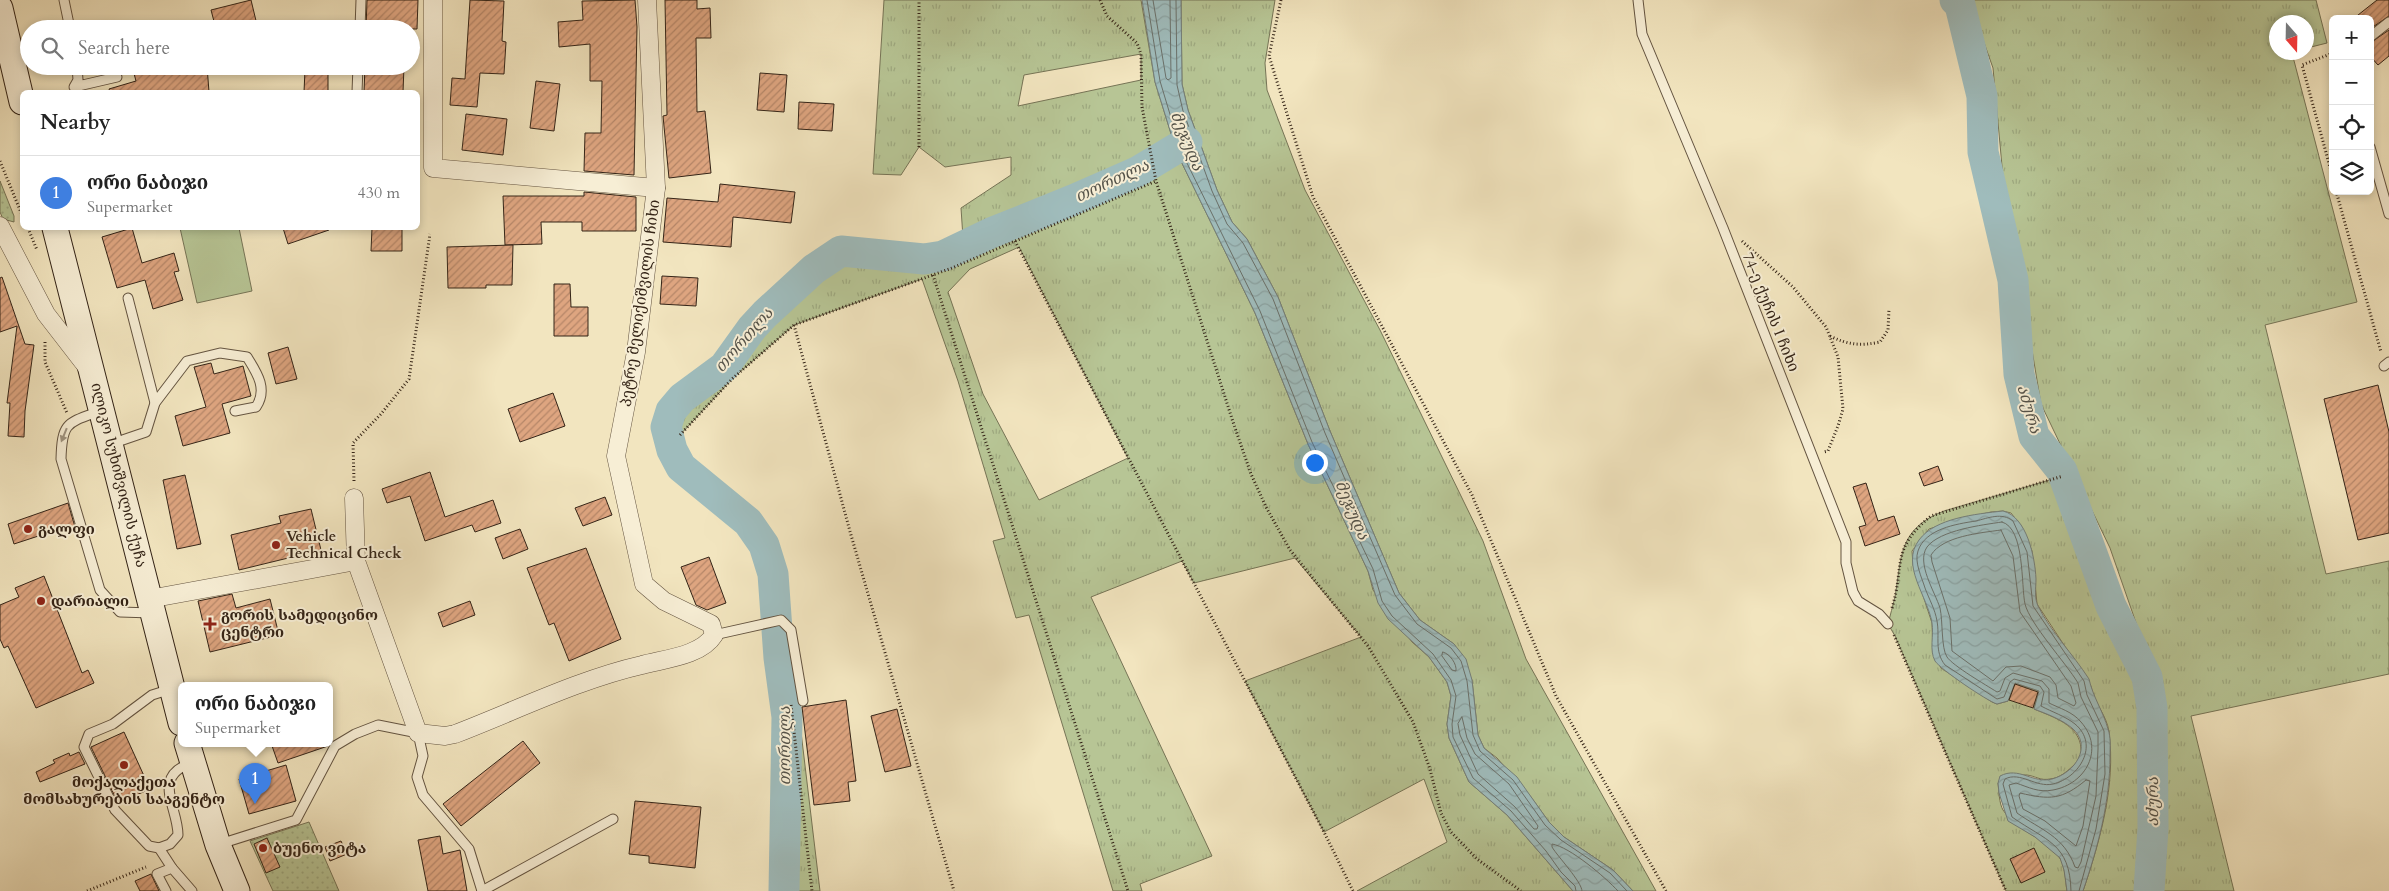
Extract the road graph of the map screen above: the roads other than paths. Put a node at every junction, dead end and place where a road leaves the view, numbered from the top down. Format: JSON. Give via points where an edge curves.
{"nodes":[{"id":1,"x":64,"y":0,"type":"edge"},
{"id":2,"x":361,"y":0,"type":"edge"},
{"id":3,"x":433,"y":0,"type":"edge"},
{"id":4,"x":647,"y":0,"type":"edge"},
{"id":5,"x":1638,"y":0,"type":"edge"},
{"id":6,"x":0,"y":8,"type":"edge"},
{"id":7,"x":68,"y":20,"type":"edge"},
{"id":8,"x":360,"y":20,"type":"edge"},
{"id":9,"x":2389,"y":22,"type":"edge"},
{"id":10,"x":2374,"y":34,"type":"edge"},
{"id":11,"x":78,"y":75,"type":"edge"},
{"id":12,"x":357,"y":75,"type":"edge"},
{"id":13,"x":117,"y":76,"type":"dead end"},
{"id":14,"x":356,"y":90,"type":"edge"},
{"id":15,"x":20,"y":93,"type":"edge"},
{"id":16,"x":2371,"y":150,"type":"edge"},
{"id":17,"x":656,"y":188,"type":"junction"},
{"id":18,"x":2389,"y":214,"type":"edge"},
{"id":19,"x":0,"y":226,"type":"edge"},
{"id":20,"x":56,"y":230,"type":"edge"},
{"id":21,"x":128,"y":298,"type":"dead end"},
{"id":22,"x":95,"y":377,"type":"junction"},
{"id":23,"x":155,"y":404,"type":"junction"},
{"id":24,"x":102,"y":410,"type":"junction"},
{"id":25,"x":235,"y":411,"type":"dead end"},
{"id":26,"x":110,"y":444,"type":"junction"},
{"id":27,"x":354,"y":498,"type":"road end"},
{"id":28,"x":356,"y":561,"type":"junction"},
{"id":29,"x":151,"y":606,"type":"junction"},
{"id":30,"x":1888,"y":624,"type":"road end"},
{"id":31,"x":712,"y":629,"type":"junction"},
{"id":32,"x":171,"y":688,"type":"junction"},
{"id":33,"x":803,"y":701,"type":"dead end"},
{"id":34,"x":178,"y":712,"type":"edge"},
{"id":35,"x":418,"y":732,"type":"junction"},
{"id":36,"x":190,"y":753,"type":"edge"},
{"id":37,"x":613,"y":819,"type":"dead end"},
{"id":38,"x":218,"y":845,"type":"junction"},
{"id":39,"x":159,"y":848,"type":"junction"},
{"id":40,"x":172,"y":868,"type":"junction"},
{"id":41,"x":166,"y":891,"type":"edge"},
{"id":42,"x":192,"y":891,"type":"edge"},
{"id":43,"x":237,"y":891,"type":"edge"},
{"id":44,"x":482,"y":891,"type":"edge"}],
"edges":[{"from":1,"to":7,"type":"lane"},
{"from":2,"to":8,"type":"lane"},
{"from":3,"to":17,"type":"street","via":[[433,168]]},
{"from":4,"to":17,"type":"street","name":"პეტრე მელიქიშვილის ჩიხი"},
{"from":5,"to":30,"type":"lane","name":"74-ე ქუჩის I ჩიხი","via":[[1642,34],[1723,228],[1846,542],[1846,563],[1853,592],[1858,601]]},
{"from":6,"to":15,"type":"main road"},
{"from":9,"to":10,"type":"lane"},
{"from":11,"to":13,"type":"lane","via":[[74,87]]},
{"from":12,"to":14,"type":"lane"},
{"from":16,"to":18,"type":"lane"},
{"from":17,"to":31,"type":"street","name":"პეტრე მელიქიშვილის ჩიხი","via":[[636,352],[616,456],[644,584],[664,601]]},
{"from":19,"to":22,"type":"street","via":[[46,314]]},
{"from":20,"to":22,"type":"main road","name":"ილიკო სუხიშვილის ქუჩა"},
{"from":21,"to":23,"type":"lane"},
{"from":22,"to":24,"type":"main road","name":"ილიკო სუხიშვილის ქუჩა"},
{"from":23,"to":25,"type":"lane","via":[[186,361],[220,353],[247,357],[261,379],[262,399],[256,407]]},
{"from":23,"to":26,"type":"lane","via":[[146,432]]},
{"from":24,"to":26,"type":"main road","name":"ილიკო სუხიშვილის ქუჩა"},
{"from":24,"to":29,"type":"lane","one_way":true,"via":[[70,422],[61,437],[60,459],[100,590],[120,612]]},
{"from":26,"to":29,"type":"main road","name":"ილიკო სუხიშვილის ქუჩა"},
{"from":27,"to":28,"type":"street"},
{"from":28,"to":29,"type":"street"},
{"from":28,"to":35,"type":"street"},
{"from":29,"to":32,"type":"main road","name":"ილიკო სუხიშვილის ქუჩა"},
{"from":31,"to":33,"type":"lane","via":[[781,620],[791,630]]},
{"from":31,"to":35,"type":"street","via":[[709,644],[678,656],[594,680],[455,734],[445,736]]},
{"from":32,"to":34,"type":"main road","name":"ილიკო სუხიშვილის ქუჩა"},
{"from":32,"to":39,"type":"lane","via":[[152,695],[112,724],[89,734],[84,747],[115,810],[149,846]]},
{"from":35,"to":38,"type":"lane","via":[[378,725],[355,734],[335,746],[296,820]]},
{"from":35,"to":44,"type":"lane","via":[[423,756],[417,777],[422,795],[469,849]]},
{"from":36,"to":38,"type":"main road"},
{"from":36,"to":39,"type":"lane","via":[[169,781],[178,835],[170,844]]},
{"from":37,"to":44,"type":"lane"},
{"from":38,"to":43,"type":"main road"},
{"from":39,"to":40,"type":"lane"},
{"from":40,"to":41,"type":"lane","via":[[157,874]]},
{"from":40,"to":42,"type":"lane"}]}
